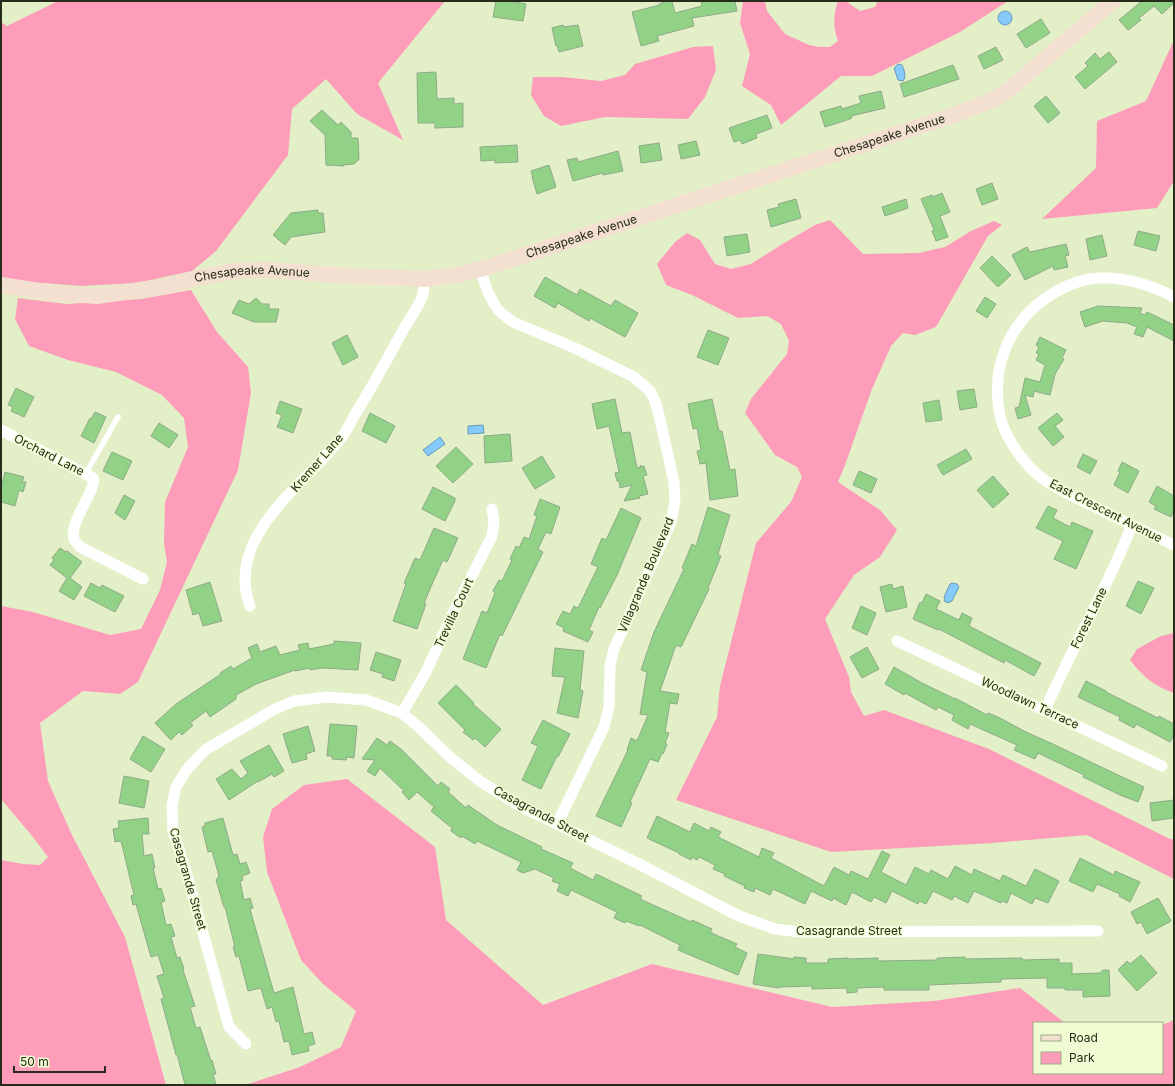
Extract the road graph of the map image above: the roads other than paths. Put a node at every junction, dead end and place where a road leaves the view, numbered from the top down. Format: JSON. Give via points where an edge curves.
{"nodes":[{"id":1,"x":1113,"y":1,"type":"edge"},
{"id":2,"x":480,"y":270,"type":"junction"},
{"id":3,"x":425,"y":279,"type":"junction"},
{"id":4,"x":1,"y":285,"type":"edge"},
{"id":5,"x":1174,"y":297,"type":"edge"},
{"id":6,"x":118,"y":417,"type":"dead end"},
{"id":7,"x":1,"y":430,"type":"edge"},
{"id":8,"x":86,"y":473,"type":"junction"},
{"id":9,"x":492,"y":509,"type":"dead end"},
{"id":10,"x":1132,"y":525,"type":"junction"},
{"id":11,"x":1174,"y":545,"type":"edge"},
{"id":12,"x":143,"y":579,"type":"dead end"},
{"id":13,"x":250,"y":606,"type":"dead end"},
{"id":14,"x":897,"y":641,"type":"dead end"},
{"id":15,"x":1045,"y":710,"type":"junction"},
{"id":16,"x":402,"y":713,"type":"junction"},
{"id":17,"x":1162,"y":766,"type":"dead end"},
{"id":18,"x":557,"y":824,"type":"junction"},
{"id":19,"x":1098,"y":931,"type":"dead end"},
{"id":20,"x":246,"y":1044,"type":"dead end"}],
"edges":[{"from":1,"to":2,"type":"street","name":"Chesapeake Avenue","via":[[1012,88],[993,100]]},
{"from":2,"to":3,"type":"street","name":"Chesapeake Avenue"},
{"from":2,"to":18,"type":"street","name":"Villagrande Boulevard","via":[[499,311],[513,322],[634,377],[650,391],[659,415],[674,482],[675,501],[671,522],[614,649],[610,665],[609,707],[604,727]]},
{"from":3,"to":4,"type":"street","name":"Chesapeake Avenue","via":[[266,270],[235,271],[168,286],[97,296],[52,293]]},
{"from":3,"to":13,"type":"street","name":"Kremer Lane","via":[[422,296],[343,435],[280,504],[256,536],[244,579],[245,593]]},
{"from":5,"to":10,"type":"street","name":"East Crescent Avenue","via":[[1137,281],[1112,278],[1088,280],[1060,289],[1035,306],[1019,323],[1006,345],[998,376],[1000,416],[1008,436],[1027,465],[1054,486]]},
{"from":6,"to":8,"type":"lane"},
{"from":7,"to":8,"type":"street","name":"Orchard Lane"},
{"from":8,"to":12,"type":"street","name":"Orchard Lane","via":[[95,480],[76,524],[73,534],[75,541],[80,547]]},
{"from":9,"to":16,"type":"street","name":"Trevilla Court","via":[[492,536],[425,674]]},
{"from":10,"to":11,"type":"street","name":"East Crescent Avenue"},
{"from":10,"to":15,"type":"street","name":"Forest Lane"},
{"from":14,"to":15,"type":"street","name":"Woodlawn Terrace"},
{"from":15,"to":17,"type":"street","name":"Woodlawn Terrace"},
{"from":16,"to":18,"type":"street","name":"Casagrande Street","via":[[481,782],[520,806]]},
{"from":16,"to":20,"type":"street","name":"Casagrande Street","via":[[366,700],[327,697],[294,700],[205,750],[188,768],[176,787],[172,806],[173,831],[229,1027]]},
{"from":18,"to":19,"type":"street","name":"Casagrande Street","via":[[739,916],[775,929],[800,932]]}]}
